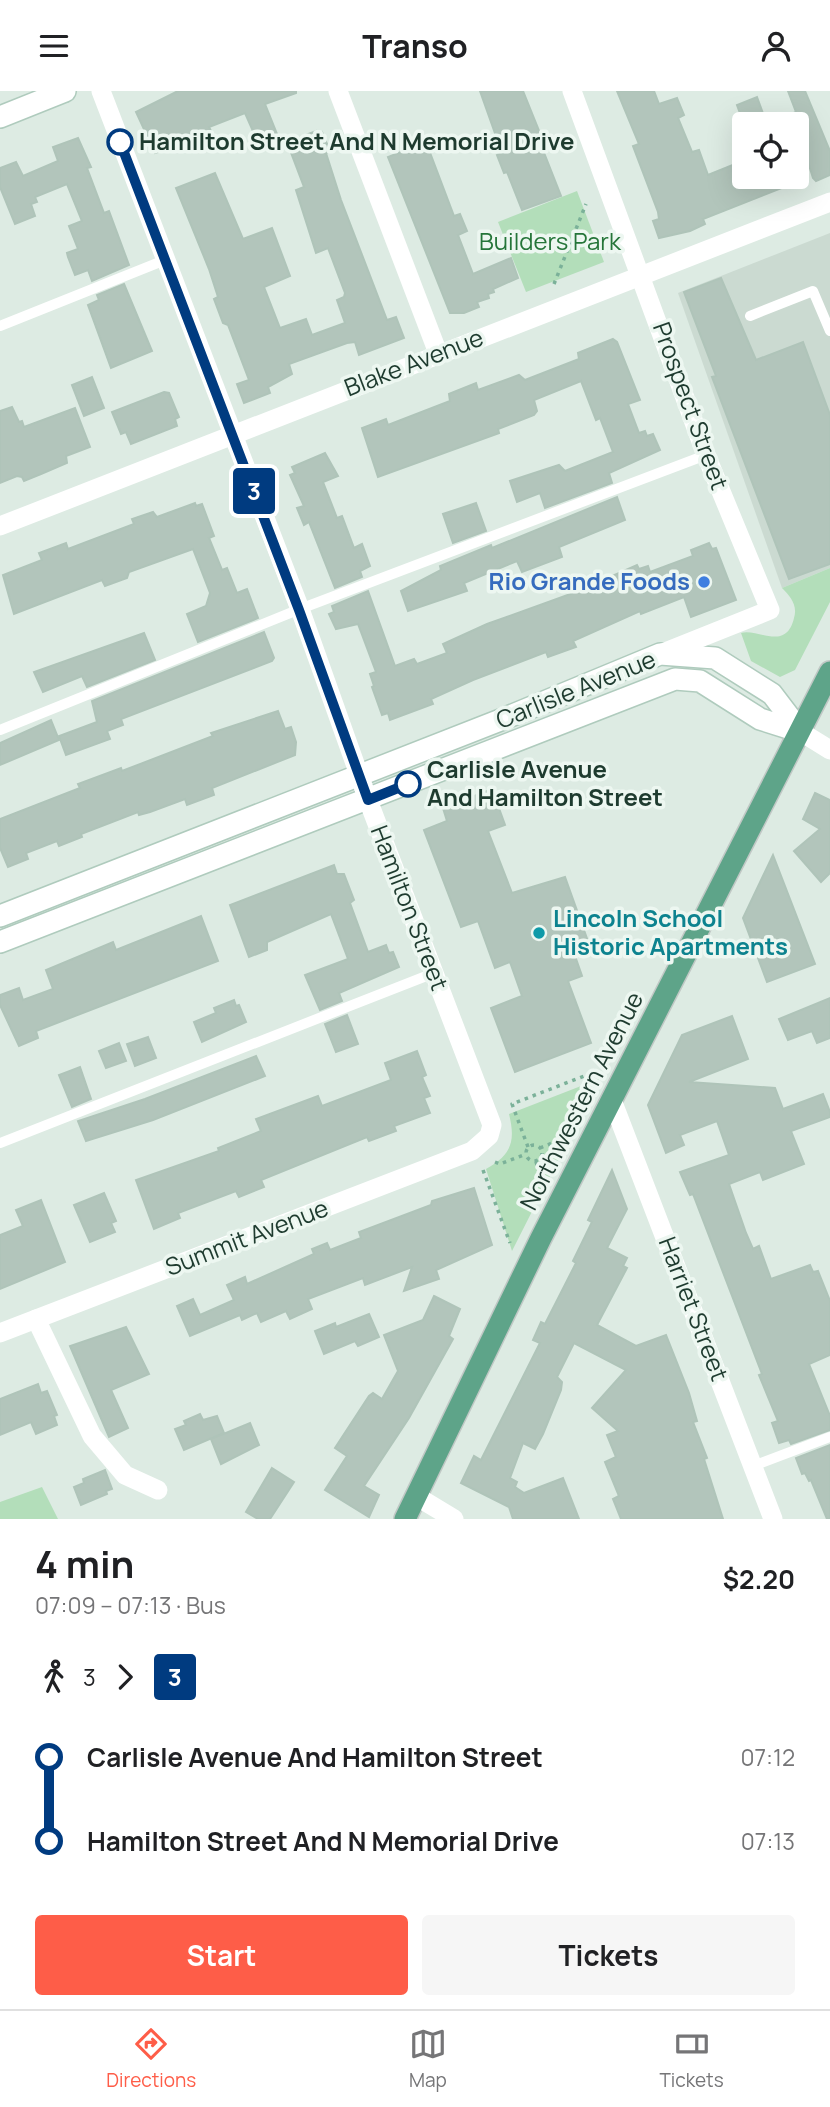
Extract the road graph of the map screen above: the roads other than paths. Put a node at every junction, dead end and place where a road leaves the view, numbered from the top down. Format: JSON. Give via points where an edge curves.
{"nodes":[{"id":1,"x":65,"y":91,"type":"edge"},
{"id":2,"x":101,"y":91,"type":"edge"},
{"id":3,"x":338,"y":91,"type":"edge"},
{"id":4,"x":572,"y":91,"type":"edge"},
{"id":5,"x":0,"y":117,"type":"edge"},
{"id":6,"x":830,"y":202,"type":"edge"},
{"id":7,"x":165,"y":260,"type":"junction"},
{"id":8,"x":641,"y":275,"type":"junction"},
{"id":9,"x":750,"y":316,"type":"dead end"},
{"id":10,"x":0,"y":326,"type":"edge"},
{"id":11,"x":830,"y":331,"type":"edge"},
{"id":12,"x":438,"y":353,"type":"junction"},
{"id":13,"x":232,"y":435,"type":"junction"},
{"id":14,"x":706,"y":455,"type":"junction"},
{"id":15,"x":0,"y":526,"type":"edge"},
{"id":16,"x":299,"y":610,"type":"junction"},
{"id":17,"x":660,"y":654,"type":"junction"},
{"id":18,"x":830,"y":672,"type":"edge"},
{"id":19,"x":0,"y":730,"type":"edge"},
{"id":20,"x":801,"y":732,"type":"junction"},
{"id":21,"x":830,"y":750,"type":"edge"},
{"id":22,"x":358,"y":775,"type":"junction"},
{"id":23,"x":368,"y":800,"type":"junction"},
{"id":24,"x":0,"y":916,"type":"edge"},
{"id":25,"x":0,"y":942,"type":"edge"},
{"id":26,"x":434,"y":973,"type":"junction"},
{"id":27,"x":612,"y":1100,"type":"junction"},
{"id":28,"x":489,"y":1136,"type":"joint"},
{"id":29,"x":0,"y":1143,"type":"edge"},
{"id":30,"x":36,"y":1319,"type":"junction"},
{"id":31,"x":0,"y":1333,"type":"edge"},
{"id":32,"x":830,"y":1437,"type":"edge"},
{"id":33,"x":752,"y":1466,"type":"junction"},
{"id":34,"x":158,"y":1490,"type":"dead end"},
{"id":35,"x":416,"y":1496,"type":"junction"},
{"id":36,"x":405,"y":1519,"type":"edge"},
{"id":37,"x":454,"y":1519,"type":"edge"},
{"id":38,"x":773,"y":1519,"type":"edge"}],
"edges":[{"from":1,"to":5,"type":"street"},
{"from":2,"to":7,"type":"street","name":"Hamilton Street"},
{"from":3,"to":12,"type":"street"},
{"from":4,"to":8,"type":"street","name":"Prospect Street"},
{"from":6,"to":8,"type":"street","name":"Blake Avenue"},
{"from":7,"to":10,"type":"lane"},
{"from":7,"to":13,"type":"street","name":"Hamilton Street"},
{"from":8,"to":12,"type":"street","name":"Blake Avenue"},
{"from":8,"to":14,"type":"street","name":"Prospect Street"},
{"from":9,"to":11,"type":"lane","via":[[813,291]]},
{"from":12,"to":13,"type":"street","name":"Blake Avenue"},
{"from":13,"to":15,"type":"street","name":"Blake Avenue"},
{"from":13,"to":16,"type":"street","name":"Hamilton Street"},
{"from":14,"to":16,"type":"lane"},
{"from":14,"to":17,"type":"street","name":"Prospect Street","via":[[769,610]]},
{"from":16,"to":19,"type":"lane"},
{"from":16,"to":22,"type":"street","name":"Hamilton Street"},
{"from":17,"to":20,"type":"street","name":"Carlisle Avenue","via":[[715,658],[772,694]]},
{"from":17,"to":22,"type":"street","name":"Carlisle Avenue"},
{"from":18,"to":20,"type":"main road","name":"Northwestern Avenue"},
{"from":20,"to":21,"type":"street"},
{"from":20,"to":23,"type":"street","name":"Carlisle Avenue","via":[[760,719],[699,681],[675,679]]},
{"from":20,"to":27,"type":"main road","name":"Northwestern Avenue"},
{"from":22,"to":23,"type":"street","name":"Hamilton Street"},
{"from":22,"to":24,"type":"street","name":"Carlisle Avenue"},
{"from":23,"to":25,"type":"street","name":"Carlisle Avenue"},
{"from":23,"to":26,"type":"street","name":"Hamilton Street"},
{"from":26,"to":28,"type":"street","name":"Hamilton Street","via":[[492,1125]]},
{"from":26,"to":29,"type":"lane"},
{"from":27,"to":33,"type":"street","name":"Harriet Street"},
{"from":27,"to":35,"type":"main road","name":"Northwestern Avenue"},
{"from":28,"to":30,"type":"street","name":"Summit Avenue","via":[[472,1151]]},
{"from":30,"to":31,"type":"street","name":"Summit Avenue"},
{"from":30,"to":34,"type":"street","via":[[92,1436],[125,1475]]},
{"from":32,"to":33,"type":"lane"},
{"from":33,"to":38,"type":"street","name":"Harriet Street"},
{"from":35,"to":36,"type":"main road","name":"Northwestern Avenue"},
{"from":35,"to":37,"type":"street"}]}
